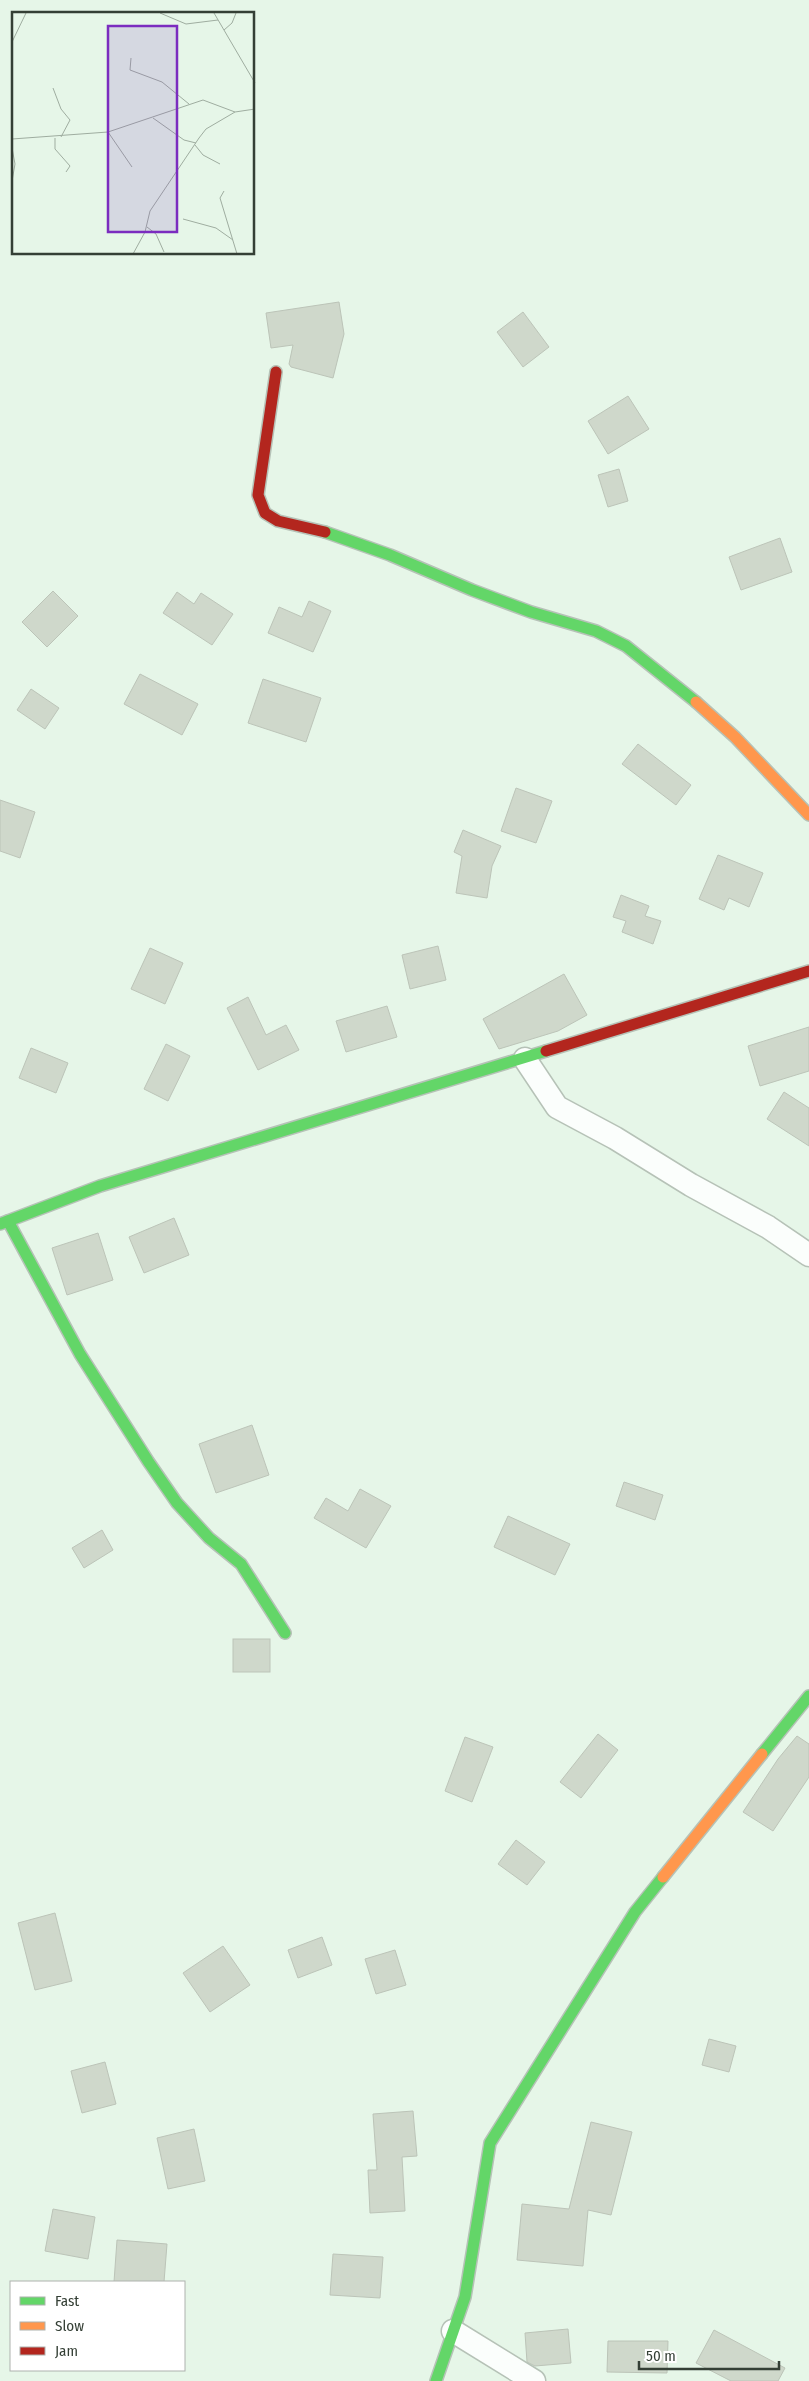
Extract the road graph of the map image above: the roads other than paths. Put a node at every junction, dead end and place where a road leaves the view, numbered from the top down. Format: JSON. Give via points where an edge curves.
{"nodes":[{"id":1,"x":276,"y":372,"type":"dead end"},
{"id":2,"x":809,"y":815,"type":"edge"},
{"id":3,"x":809,"y":971,"type":"edge"},
{"id":4,"x":525,"y":1059,"type":"junction"},
{"id":5,"x":4,"y":1222,"type":"edge"},
{"id":6,"x":809,"y":1256,"type":"edge"},
{"id":7,"x":285,"y":1634,"type":"dead end"},
{"id":8,"x":809,"y":1696,"type":"edge"},
{"id":9,"x":453,"y":2331,"type":"junction"},
{"id":10,"x":436,"y":2381,"type":"edge"},
{"id":11,"x":534,"y":2381,"type":"edge"}],
"edges":[{"from":1,"to":2,"type":"street","via":[[258,495],[265,513],[278,521],[325,532],[390,555],[531,612],[596,631],[626,646],[735,737]]},
{"from":3,"to":4,"type":"street"},
{"from":4,"to":5,"type":"street","via":[[100,1186]]},
{"from":4,"to":6,"type":"street","via":[[558,1107],[768,1228]]},
{"from":5,"to":7,"type":"street","via":[[80,1354],[148,1461],[209,1538],[241,1564]]},
{"from":8,"to":9,"type":"street","via":[[635,1912],[490,2143],[465,2297]]},
{"from":9,"to":10,"type":"street"},
{"from":9,"to":11,"type":"street"}]}
